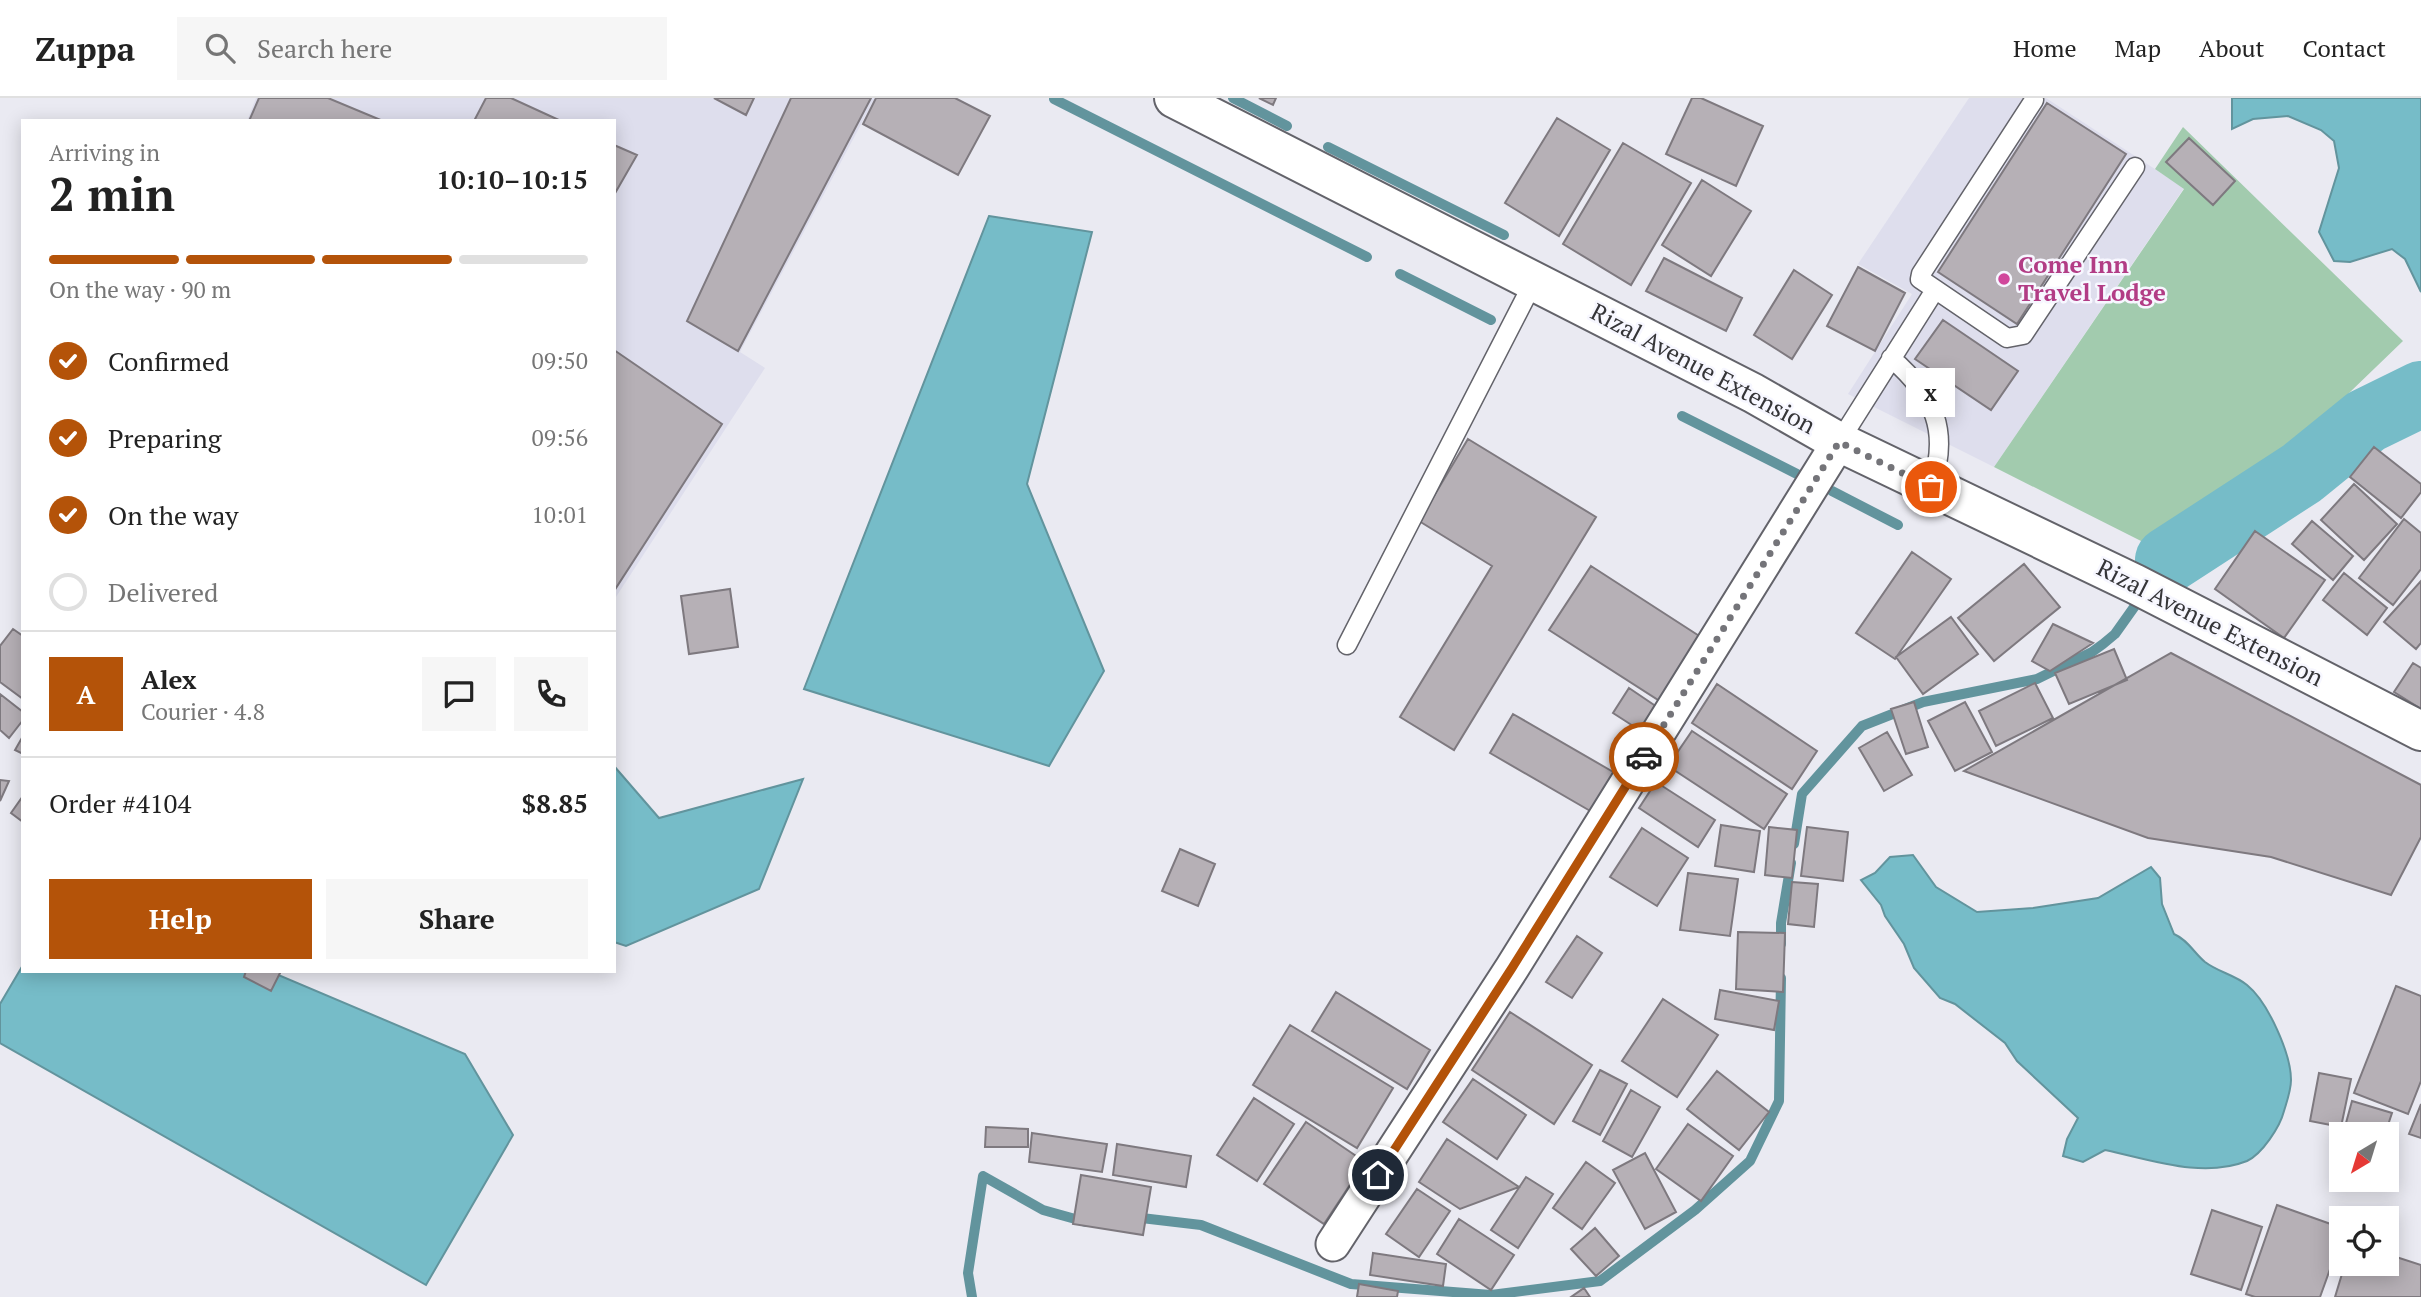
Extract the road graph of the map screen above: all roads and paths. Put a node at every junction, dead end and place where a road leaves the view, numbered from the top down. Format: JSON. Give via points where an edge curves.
{"nodes":[{"id":1,"x":1174,"y":98,"type":"edge"},
{"id":2,"x":2034,"y":100,"type":"dead end"},
{"id":3,"x":2135,"y":167,"type":"dead end"},
{"id":4,"x":1534,"y":281,"type":"junction"},
{"id":5,"x":1935,"y":290,"type":"junction"},
{"id":6,"x":1891,"y":358,"type":"junction"},
{"id":7,"x":1839,"y":442,"type":"junction"},
{"id":8,"x":1931,"y":487,"type":"junction"},
{"id":9,"x":1347,"y":645,"type":"dead end"},
{"id":10,"x":2421,"y":731,"type":"edge"},
{"id":11,"x":1333,"y":1244,"type":"dead end"}],
"edges":[{"from":1,"to":4,"type":"main road","name":"Rizal Avenue Extension"},
{"from":2,"to":5,"type":"lane","via":[[1921,274],[1920,279]]},
{"from":3,"to":5,"type":"lane","via":[[2023,335],[2007,338]]},
{"from":4,"to":7,"type":"main road","name":"Rizal Avenue Extension"},
{"from":4,"to":9,"type":"lane"},
{"from":5,"to":6,"type":"lane"},
{"from":6,"to":7,"type":"lane"},
{"from":6,"to":8,"type":"lane","via":[[1923,390],[1936,418],[1941,446]]},
{"from":7,"to":8,"type":"main road","name":"Rizal Avenue Extension"},
{"from":7,"to":11,"type":"street","via":[[1512,968]]},
{"from":8,"to":10,"type":"main road","name":"Rizal Avenue Extension","via":[[2202,617]]}]}
